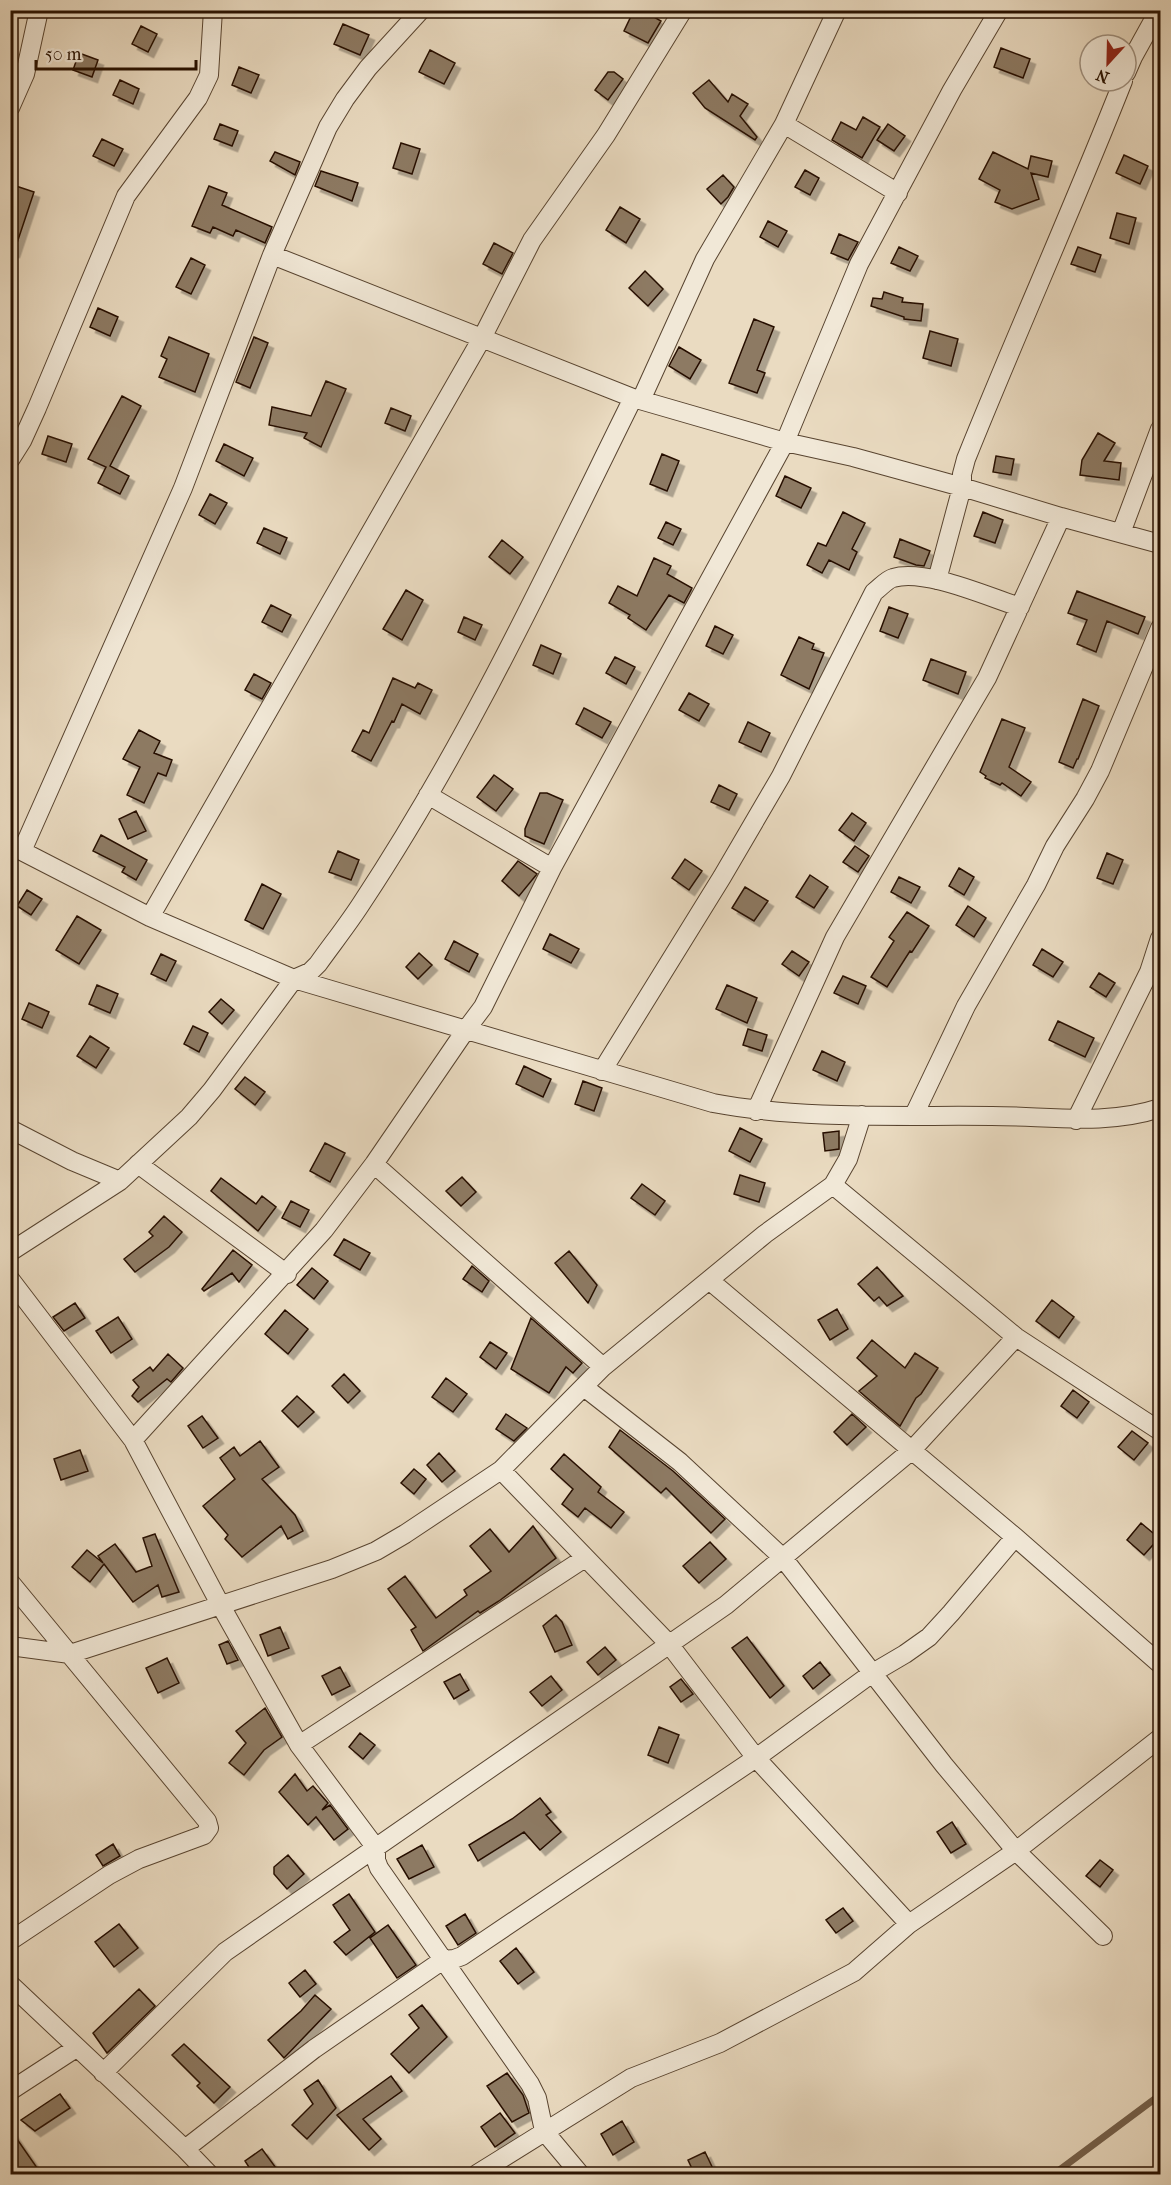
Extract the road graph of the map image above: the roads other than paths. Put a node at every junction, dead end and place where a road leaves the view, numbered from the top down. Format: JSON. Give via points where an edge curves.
{"nodes":[{"id":1,"x":39,"y":10,"type":"edge"},
{"id":2,"x":213,"y":10,"type":"edge"},
{"id":3,"x":421,"y":10,"type":"edge"},
{"id":4,"x":683,"y":10,"type":"edge"},
{"id":5,"x":837,"y":10,"type":"edge"},
{"id":6,"x":999,"y":10,"type":"edge"},
{"id":7,"x":1159,"y":10,"type":"edge"},
{"id":8,"x":1138,"y":48,"type":"edge"},
{"id":9,"x":1118,"y":93,"type":"edge"},
{"id":10,"x":10,"y":108,"type":"edge"},
{"id":11,"x":784,"y":124,"type":"junction"},
{"id":12,"x":898,"y":193,"type":"junction"},
{"id":13,"x":272,"y":255,"type":"junction"},
{"id":14,"x":482,"y":338,"type":"junction"},
{"id":15,"x":637,"y":399,"type":"junction"},
{"id":16,"x":1161,"y":429,"type":"edge"},
{"id":17,"x":785,"y":442,"type":"junction"},
{"id":18,"x":10,"y":460,"type":"edge"},
{"id":19,"x":962,"y":487,"type":"junction"},
{"id":20,"x":1062,"y":517,"type":"junction"},
{"id":21,"x":1121,"y":533,"type":"junction"},
{"id":22,"x":1161,"y":544,"type":"edge"},
{"id":23,"x":937,"y":580,"type":"junction"},
{"id":24,"x":1020,"y":607,"type":"junction"},
{"id":25,"x":1161,"y":628,"type":"edge"},
{"id":26,"x":428,"y":795,"type":"junction"},
{"id":27,"x":16,"y":848,"type":"edge"},
{"id":28,"x":552,"y":868,"type":"junction"},
{"id":29,"x":150,"y":917,"type":"junction"},
{"id":30,"x":1161,"y":938,"type":"edge"},
{"id":31,"x":294,"y":979,"type":"junction"},
{"id":32,"x":465,"y":1031,"type":"junction"},
{"id":33,"x":602,"y":1071,"type":"junction"},
{"id":34,"x":1161,"y":1108,"type":"edge"},
{"id":35,"x":756,"y":1111,"type":"junction"},
{"id":36,"x":862,"y":1115,"type":"junction"},
{"id":37,"x":914,"y":1115,"type":"junction"},
{"id":38,"x":1077,"y":1120,"type":"junction"},
{"id":39,"x":10,"y":1129,"type":"edge"},
{"id":40,"x":138,"y":1164,"type":"junction"},
{"id":41,"x":374,"y":1164,"type":"junction"},
{"id":42,"x":120,"y":1181,"type":"junction"},
{"id":43,"x":833,"y":1185,"type":"junction"},
{"id":44,"x":10,"y":1252,"type":"edge"},
{"id":45,"x":287,"y":1274,"type":"junction"},
{"id":46,"x":10,"y":1279,"type":"edge"},
{"id":47,"x":709,"y":1280,"type":"junction"},
{"id":48,"x":1017,"y":1337,"type":"junction"},
{"id":49,"x":603,"y":1367,"type":"junction"},
{"id":50,"x":584,"y":1387,"type":"junction"},
{"id":51,"x":1161,"y":1431,"type":"edge"},
{"id":52,"x":133,"y":1440,"type":"junction"},
{"id":53,"x":912,"y":1450,"type":"junction"},
{"id":54,"x":501,"y":1470,"type":"junction"},
{"id":55,"x":1015,"y":1537,"type":"junction"},
{"id":56,"x":585,"y":1558,"type":"junction"},
{"id":57,"x":783,"y":1558,"type":"junction"},
{"id":58,"x":10,"y":1582,"type":"edge"},
{"id":59,"x":221,"y":1606,"type":"junction"},
{"id":60,"x":669,"y":1644,"type":"junction"},
{"id":61,"x":10,"y":1646,"type":"edge"},
{"id":62,"x":70,"y":1654,"type":"junction"},
{"id":63,"x":1161,"y":1664,"type":"edge"},
{"id":64,"x":872,"y":1674,"type":"junction"},
{"id":65,"x":1161,"y":1738,"type":"edge"},
{"id":66,"x":299,"y":1745,"type":"junction"},
{"id":67,"x":756,"y":1758,"type":"junction"},
{"id":68,"x":376,"y":1848,"type":"junction"},
{"id":69,"x":1017,"y":1851,"type":"junction"},
{"id":70,"x":909,"y":1924,"type":"junction"},
{"id":71,"x":1103,"y":1936,"type":"dead end"},
{"id":72,"x":10,"y":1941,"type":"edge"},
{"id":73,"x":443,"y":1960,"type":"junction"},
{"id":74,"x":10,"y":1984,"type":"edge"},
{"id":75,"x":76,"y":2048,"type":"junction"},
{"id":76,"x":103,"y":2073,"type":"junction"},
{"id":77,"x":10,"y":2091,"type":"edge"},
{"id":78,"x":544,"y":2131,"type":"junction"},
{"id":79,"x":185,"y":2149,"type":"junction"},
{"id":80,"x":210,"y":2175,"type":"edge"},
{"id":81,"x":477,"y":2175,"type":"edge"},
{"id":82,"x":580,"y":2175,"type":"edge"}],
"edges":[{"from":1,"to":10,"type":"street","via":[[25,74]]},
{"from":2,"to":18,"type":"street","via":[[209,75],[198,98],[126,196],[38,408]]},
{"from":3,"to":13,"type":"street","via":[[345,99],[328,127]]},
{"from":4,"to":14,"type":"street","via":[[606,135],[532,240]]},
{"from":5,"to":11,"type":"street"},
{"from":6,"to":12,"type":"street"},
{"from":7,"to":8,"type":"street"},
{"from":9,"to":19,"type":"street","via":[[966,459]]},
{"from":11,"to":12,"type":"street"},
{"from":11,"to":15,"type":"street","via":[[705,259]]},
{"from":12,"to":17,"type":"street","via":[[859,264]]},
{"from":13,"to":14,"type":"street"},
{"from":13,"to":27,"type":"street","via":[[183,488]]},
{"from":14,"to":15,"type":"street"},
{"from":14,"to":29,"type":"street"},
{"from":15,"to":17,"type":"street"},
{"from":15,"to":26,"type":"street","via":[[508,651]]},
{"from":16,"to":21,"type":"street"},
{"from":17,"to":19,"type":"street"},
{"from":17,"to":28,"type":"street"},
{"from":19,"to":20,"type":"street"},
{"from":19,"to":23,"type":"street"},
{"from":20,"to":21,"type":"street"},
{"from":20,"to":24,"type":"street"},
{"from":21,"to":22,"type":"street"},
{"from":23,"to":24,"type":"street"},
{"from":23,"to":33,"type":"street","via":[[908,575],[891,579],[874,592],[781,776]]},
{"from":24,"to":35,"type":"street","via":[[987,678],[835,937]]},
{"from":25,"to":37,"type":"street","via":[[1100,771],[966,1006]]},
{"from":26,"to":28,"type":"street"},
{"from":26,"to":31,"type":"street","via":[[363,902],[318,964]]},
{"from":27,"to":29,"type":"street"},
{"from":28,"to":32,"type":"street","via":[[483,1007]]},
{"from":29,"to":31,"type":"street"},
{"from":30,"to":38,"type":"street","via":[[1149,972]]},
{"from":31,"to":32,"type":"street"},
{"from":31,"to":40,"type":"street","via":[[212,1090]]},
{"from":32,"to":33,"type":"street"},
{"from":32,"to":41,"type":"street"},
{"from":33,"to":35,"type":"street","via":[[713,1103]]},
{"from":34,"to":38,"type":"street"},
{"from":35,"to":36,"type":"street"},
{"from":36,"to":37,"type":"street"},
{"from":36,"to":43,"type":"street","via":[[848,1159]]},
{"from":37,"to":38,"type":"street"},
{"from":39,"to":42,"type":"street"},
{"from":40,"to":42,"type":"street"},
{"from":40,"to":45,"type":"street"},
{"from":41,"to":45,"type":"street"},
{"from":41,"to":49,"type":"street"},
{"from":42,"to":44,"type":"street"},
{"from":43,"to":47,"type":"street"},
{"from":43,"to":48,"type":"street"},
{"from":45,"to":52,"type":"street"},
{"from":46,"to":52,"type":"street"},
{"from":47,"to":49,"type":"street"},
{"from":47,"to":53,"type":"street"},
{"from":48,"to":51,"type":"street"},
{"from":48,"to":53,"type":"street"},
{"from":49,"to":50,"type":"street"},
{"from":50,"to":54,"type":"street"},
{"from":50,"to":57,"type":"street","via":[[680,1462]]},
{"from":52,"to":59,"type":"street"},
{"from":53,"to":55,"type":"street"},
{"from":53,"to":57,"type":"street"},
{"from":54,"to":56,"type":"street"},
{"from":54,"to":59,"type":"street","via":[[376,1551]]},
{"from":55,"to":63,"type":"street"},
{"from":55,"to":64,"type":"street","via":[[929,1636]]},
{"from":56,"to":60,"type":"street"},
{"from":56,"to":66,"type":"street"},
{"from":57,"to":60,"type":"street","via":[[726,1605]]},
{"from":57,"to":64,"type":"street"},
{"from":58,"to":62,"type":"street"},
{"from":59,"to":62,"type":"street"},
{"from":59,"to":66,"type":"street"},
{"from":60,"to":67,"type":"street"},
{"from":60,"to":68,"type":"street"},
{"from":61,"to":62,"type":"street"},
{"from":62,"to":72,"type":"street","via":[[209,1828],[204,1835],[139,1859],[109,1875]]},
{"from":64,"to":67,"type":"street"},
{"from":64,"to":69,"type":"street"},
{"from":65,"to":69,"type":"street"},
{"from":66,"to":68,"type":"street"},
{"from":67,"to":70,"type":"street"},
{"from":67,"to":73,"type":"street","via":[[462,1956]]},
{"from":68,"to":73,"type":"street","via":[[379,1868]]},
{"from":68,"to":76,"type":"street","via":[[225,1952]]},
{"from":69,"to":70,"type":"street"},
{"from":69,"to":71,"type":"street"},
{"from":70,"to":78,"type":"street","via":[[854,1972],[830,1986],[720,2043],[631,2078]]},
{"from":73,"to":78,"type":"street","via":[[530,2084]]},
{"from":73,"to":79,"type":"street","via":[[314,2049]]},
{"from":74,"to":75,"type":"street"},
{"from":75,"to":76,"type":"street"},
{"from":75,"to":77,"type":"street"},
{"from":76,"to":79,"type":"street"},
{"from":78,"to":81,"type":"street"},
{"from":78,"to":82,"type":"street"},
{"from":79,"to":80,"type":"street"}]}
